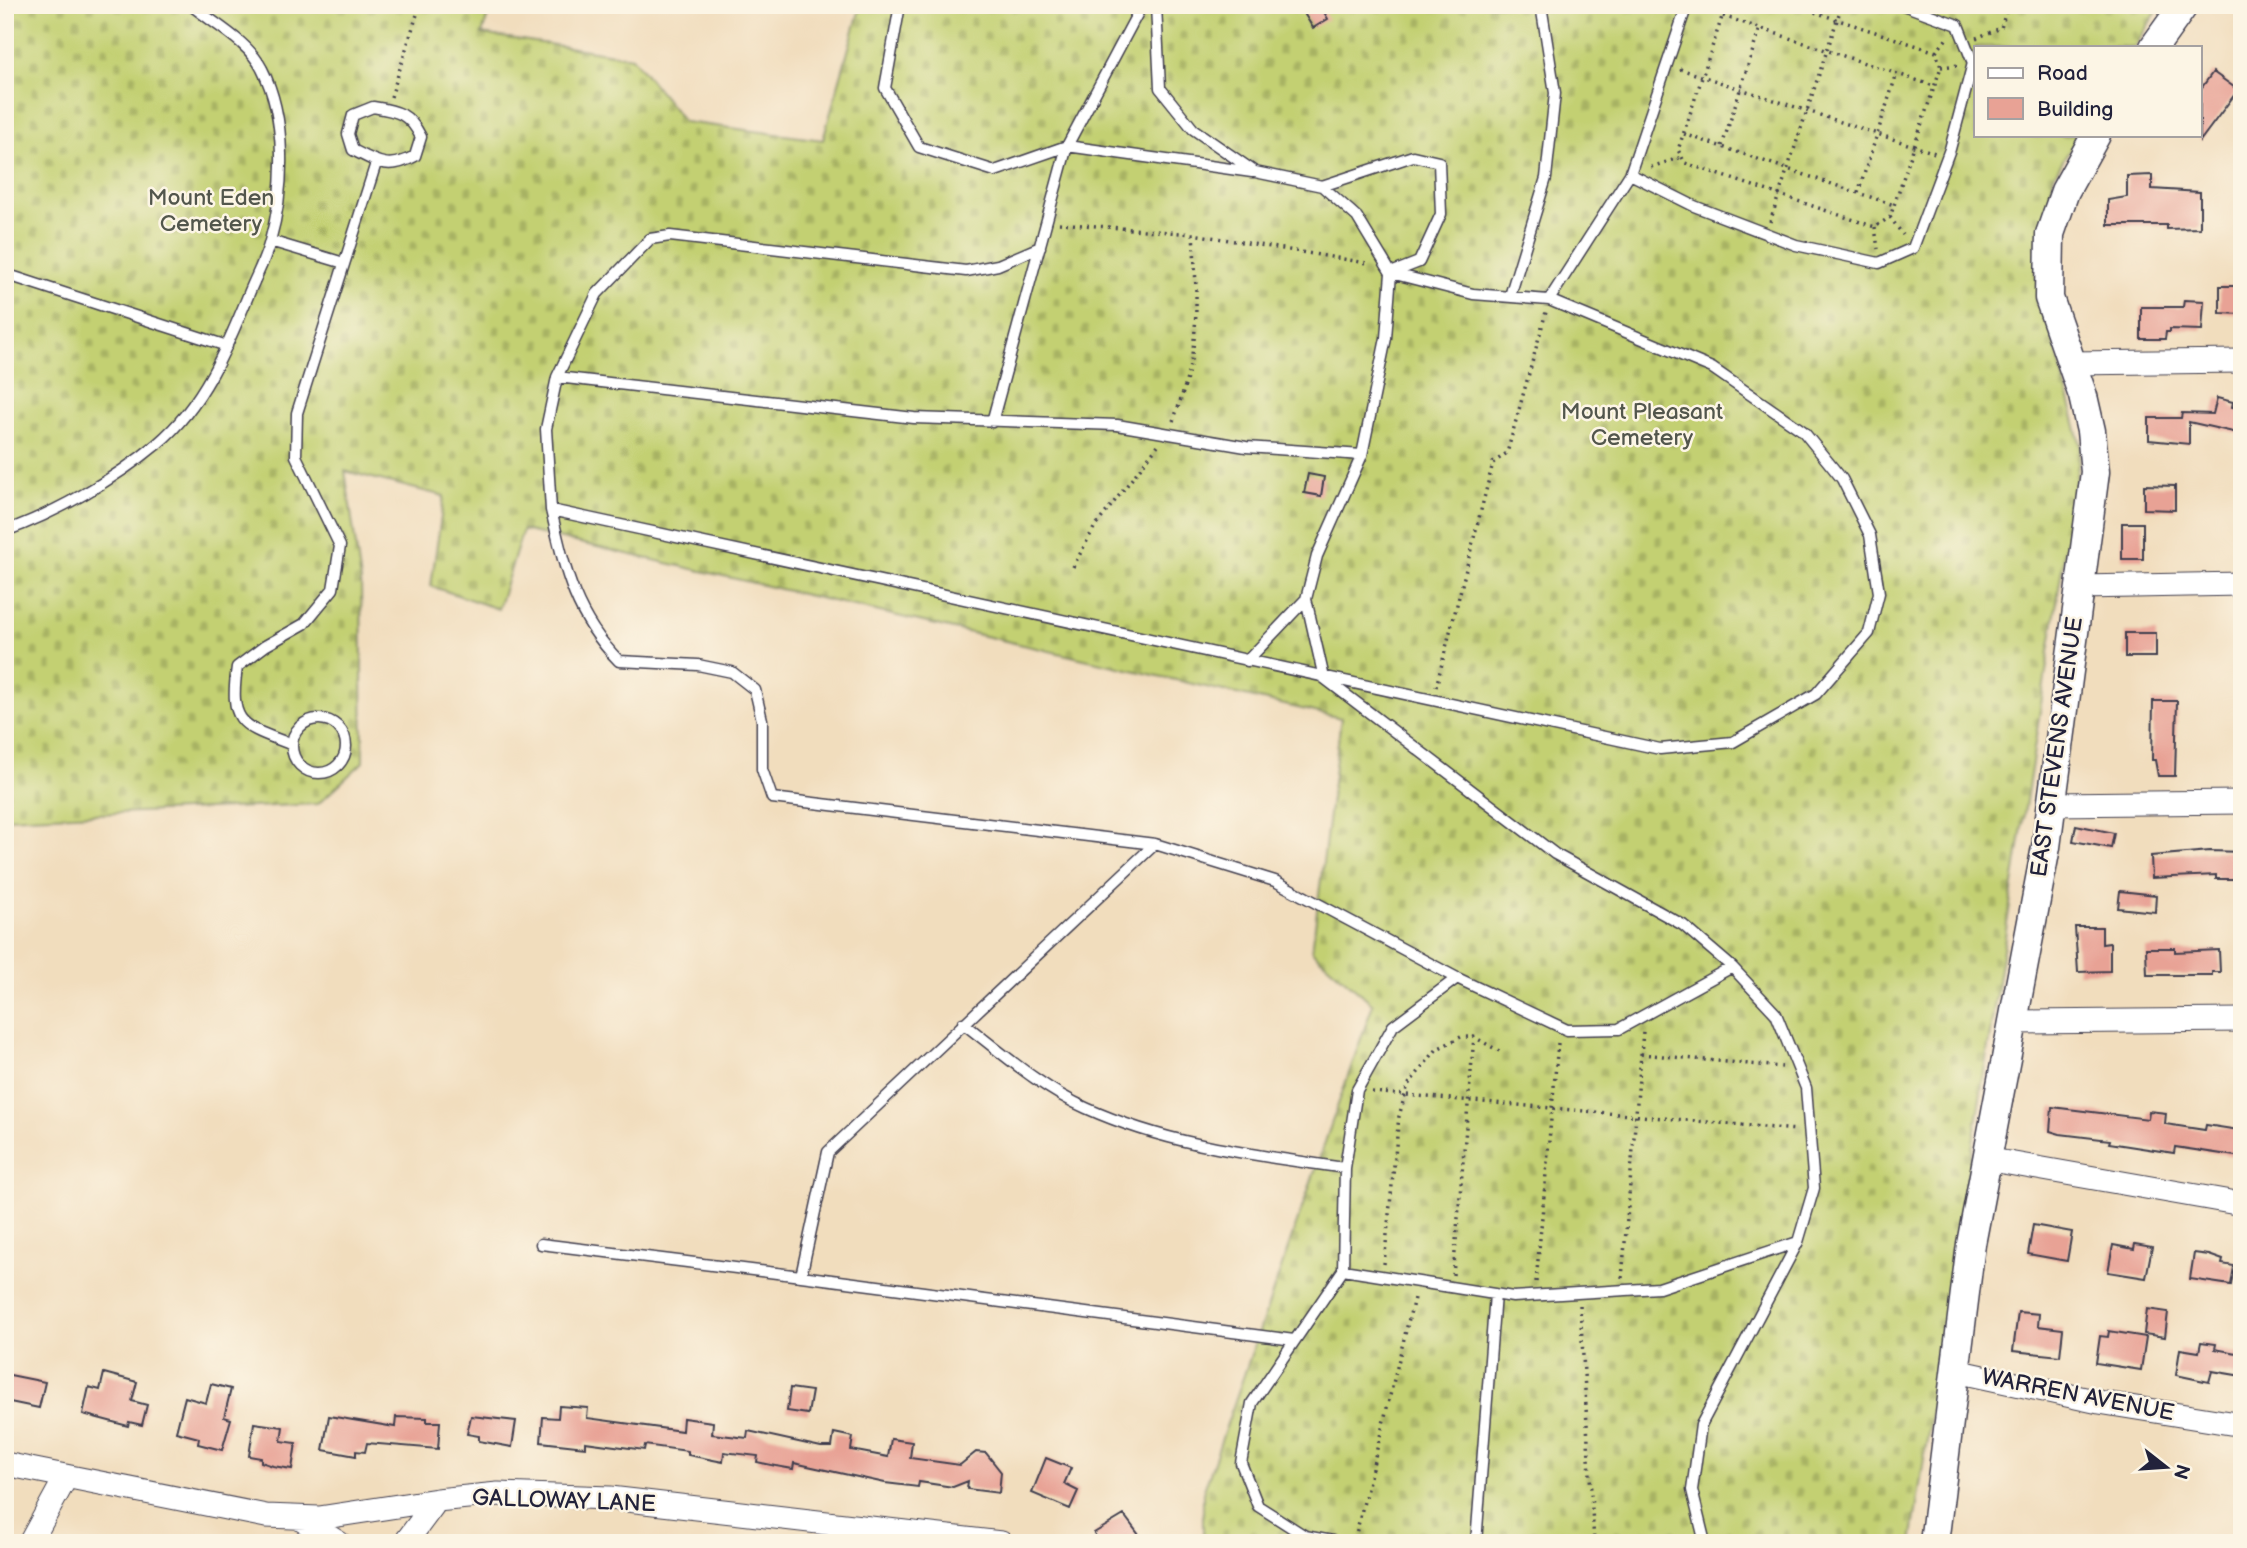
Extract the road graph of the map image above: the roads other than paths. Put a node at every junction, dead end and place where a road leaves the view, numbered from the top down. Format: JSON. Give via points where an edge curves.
{"nodes":[{"id":1,"x":191,"y":5,"type":"edge"},
{"id":2,"x":901,"y":5,"type":"edge"},
{"id":3,"x":1142,"y":5,"type":"edge"},
{"id":4,"x":1156,"y":5,"type":"edge"},
{"id":5,"x":1541,"y":5,"type":"edge"},
{"id":6,"x":1687,"y":5,"type":"edge"},
{"id":7,"x":1903,"y":5,"type":"edge"},
{"id":8,"x":2184,"y":5,"type":"edge"},
{"id":9,"x":2155,"y":46,"type":"edge"},
{"id":10,"x":2095,"y":136,"type":"edge"},
{"id":11,"x":1067,"y":146,"type":"junction"},
{"id":12,"x":376,"y":163,"type":"junction"},
{"id":13,"x":1255,"y":172,"type":"junction"},
{"id":14,"x":1630,"y":174,"type":"junction"},
{"id":15,"x":1322,"y":186,"type":"junction"},
{"id":16,"x":270,"y":241,"type":"junction"},
{"id":17,"x":1040,"y":247,"type":"junction"},
{"id":18,"x":344,"y":263,"type":"junction"},
{"id":19,"x":1389,"y":270,"type":"junction"},
{"id":20,"x":5,"y":274,"type":"edge"},
{"id":21,"x":1510,"y":296,"type":"junction"},
{"id":22,"x":1549,"y":300,"type":"junction"},
{"id":23,"x":227,"y":346,"type":"junction"},
{"id":24,"x":2242,"y":361,"type":"edge"},
{"id":25,"x":2070,"y":363,"type":"junction"},
{"id":26,"x":557,"y":377,"type":"junction"},
{"id":27,"x":992,"y":422,"type":"junction"},
{"id":28,"x":1362,"y":455,"type":"junction"},
{"id":29,"x":551,"y":510,"type":"junction"},
{"id":30,"x":5,"y":531,"type":"edge"},
{"id":31,"x":2242,"y":584,"type":"edge"},
{"id":32,"x":2080,"y":587,"type":"junction"},
{"id":33,"x":1306,"y":599,"type":"junction"},
{"id":34,"x":1247,"y":661,"type":"junction"},
{"id":35,"x":1324,"y":678,"type":"junction"},
{"id":36,"x":290,"y":744,"type":"junction"},
{"id":37,"x":2242,"y":802,"type":"edge"},
{"id":38,"x":2052,"y":804,"type":"junction"},
{"id":39,"x":1155,"y":844,"type":"junction"},
{"id":40,"x":1732,"y":967,"type":"junction"},
{"id":41,"x":1457,"y":978,"type":"junction"},
{"id":42,"x":2242,"y":1020,"type":"edge"},
{"id":43,"x":2011,"y":1022,"type":"junction"},
{"id":44,"x":963,"y":1023,"type":"junction"},
{"id":45,"x":1986,"y":1159,"type":"junction"},
{"id":46,"x":1345,"y":1168,"type":"junction"},
{"id":47,"x":2242,"y":1204,"type":"edge"},
{"id":48,"x":1797,"y":1242,"type":"junction"},
{"id":49,"x":541,"y":1244,"type":"dead end"},
{"id":50,"x":1343,"y":1270,"type":"junction"},
{"id":51,"x":801,"y":1276,"type":"junction"},
{"id":52,"x":1495,"y":1294,"type":"junction"},
{"id":53,"x":1294,"y":1340,"type":"junction"},
{"id":54,"x":1956,"y":1371,"type":"junction"},
{"id":55,"x":2242,"y":1425,"type":"edge"},
{"id":56,"x":5,"y":1464,"type":"edge"},
{"id":57,"x":66,"y":1477,"type":"junction"},
{"id":58,"x":437,"y":1500,"type":"junction"},
{"id":59,"x":299,"y":1518,"type":"junction"},
{"id":60,"x":30,"y":1543,"type":"edge"},
{"id":61,"x":339,"y":1543,"type":"edge"},
{"id":62,"x":405,"y":1543,"type":"edge"},
{"id":63,"x":1001,"y":1543,"type":"edge"},
{"id":64,"x":1343,"y":1543,"type":"edge"},
{"id":65,"x":1476,"y":1543,"type":"edge"},
{"id":66,"x":1705,"y":1543,"type":"edge"},
{"id":67,"x":1934,"y":1543,"type":"edge"}],
"edges":[{"from":1,"to":16,"type":"lane","via":[[247,49],[272,93],[280,148]]},
{"from":2,"to":11,"type":"lane","via":[[885,88],[919,147],[995,171]]},
{"from":3,"to":11,"type":"lane"},
{"from":4,"to":13,"type":"lane","via":[[1160,88],[1193,129]]},
{"from":5,"to":21,"type":"lane","via":[[1555,93],[1550,142],[1546,178]]},
{"from":6,"to":14,"type":"lane"},
{"from":7,"to":14,"type":"lane","via":[[1958,25],[1973,63],[1947,157],[1913,248],[1879,263],[1796,245],[1694,206]]},
{"from":8,"to":9,"type":"street"},
{"from":10,"to":25,"type":"street","name":"EAST STEVENS AVENUE","via":[[2065,191],[2050,234],[2049,298]]},
{"from":11,"to":13,"type":"lane"},
{"from":11,"to":17,"type":"lane"},
{"from":12,"to":12,"type":"lane","via":[[353,150],[348,134],[353,115],[373,107],[412,120],[421,136],[415,156],[399,165]]},
{"from":12,"to":18,"type":"lane"},
{"from":13,"to":15,"type":"lane"},
{"from":14,"to":22,"type":"lane"},
{"from":15,"to":19,"type":"lane","via":[[1357,217]]},
{"from":15,"to":19,"type":"lane","via":[[1413,156],[1439,162],[1441,214],[1419,262]]},
{"from":16,"to":18,"type":"lane"},
{"from":16,"to":23,"type":"lane"},
{"from":17,"to":26,"type":"lane","via":[[998,265],[966,271],[670,236],[650,239],[597,294]]},
{"from":17,"to":27,"type":"lane"},
{"from":18,"to":36,"type":"lane","via":[[296,413],[296,456],[340,546],[333,589],[304,624],[237,667],[232,701],[248,727]]},
{"from":19,"to":21,"type":"lane","via":[[1473,294]]},
{"from":19,"to":28,"type":"lane","via":[[1386,338]]},
{"from":20,"to":23,"type":"lane"},
{"from":21,"to":22,"type":"lane"},
{"from":22,"to":35,"type":"lane","via":[[1713,368],[1804,431],[1842,479],[1870,535],[1879,593],[1869,633],[1816,694],[1733,742],[1661,749]]},
{"from":23,"to":30,"type":"lane","via":[[185,415],[157,444],[73,500]]},
{"from":24,"to":25,"type":"street"},
{"from":25,"to":32,"type":"street","name":"EAST STEVENS AVENUE","via":[[2091,431],[2095,472]]},
{"from":26,"to":27,"type":"lane","via":[[914,418]]},
{"from":26,"to":29,"type":"lane","via":[[546,429]]},
{"from":27,"to":28,"type":"lane","via":[[1117,425],[1246,447]]},
{"from":28,"to":33,"type":"lane","via":[[1317,556]]},
{"from":29,"to":34,"type":"lane"},
{"from":29,"to":39,"type":"lane","via":[[577,601],[595,637],[619,661],[698,665],[732,672],[755,690],[762,720],[762,769],[772,798]]},
{"from":31,"to":32,"type":"street"},
{"from":32,"to":38,"type":"street","name":"EAST STEVENS AVENUE"},
{"from":33,"to":34,"type":"lane"},
{"from":33,"to":35,"type":"lane"},
{"from":34,"to":35,"type":"lane"},
{"from":35,"to":40,"type":"lane","via":[[1555,854],[1683,925]]},
{"from":36,"to":36,"type":"lane","via":[[300,724],[321,717],[339,725],[348,748],[337,768],[317,775],[295,763]]},
{"from":37,"to":38,"type":"street"},
{"from":38,"to":43,"type":"street","name":"EAST STEVENS AVENUE"},
{"from":39,"to":41,"type":"lane","via":[[1275,881]]},
{"from":39,"to":44,"type":"lane"},
{"from":40,"to":41,"type":"lane","via":[[1619,1029],[1567,1030]]},
{"from":40,"to":48,"type":"lane","via":[[1776,1014],[1806,1088],[1814,1188]]},
{"from":41,"to":46,"type":"lane","via":[[1393,1026],[1357,1090]]},
{"from":42,"to":43,"type":"street"},
{"from":43,"to":45,"type":"street","name":"EAST STEVENS AVENUE"},
{"from":44,"to":46,"type":"lane","via":[[1084,1108],[1170,1140]]},
{"from":44,"to":51,"type":"lane","via":[[828,1152]]},
{"from":45,"to":47,"type":"street"},
{"from":45,"to":54,"type":"street","name":"EAST STEVENS AVENUE"},
{"from":46,"to":50,"type":"lane"},
{"from":48,"to":52,"type":"lane","via":[[1659,1287]]},
{"from":48,"to":66,"type":"lane","via":[[1701,1425],[1692,1490]]},
{"from":49,"to":51,"type":"lane"},
{"from":50,"to":52,"type":"lane"},
{"from":50,"to":53,"type":"lane"},
{"from":51,"to":53,"type":"lane"},
{"from":52,"to":65,"type":"lane"},
{"from":53,"to":64,"type":"lane","via":[[1252,1402],[1241,1463],[1258,1506],[1305,1536]]},
{"from":54,"to":55,"type":"street","name":"WARREN AVENUE","via":[[2099,1402]]},
{"from":54,"to":67,"type":"street","name":"EAST STEVENS AVENUE"},
{"from":56,"to":57,"type":"street","name":"GALLOWAY LANE"},
{"from":57,"to":59,"type":"street","name":"GALLOWAY LANE","via":[[266,1516]]},
{"from":57,"to":60,"type":"street"},
{"from":58,"to":59,"type":"street","name":"GALLOWAY LANE"},
{"from":58,"to":62,"type":"street"},
{"from":58,"to":63,"type":"street","name":"GALLOWAY LANE","via":[[498,1494],[610,1498]]},
{"from":59,"to":61,"type":"street"}]}
